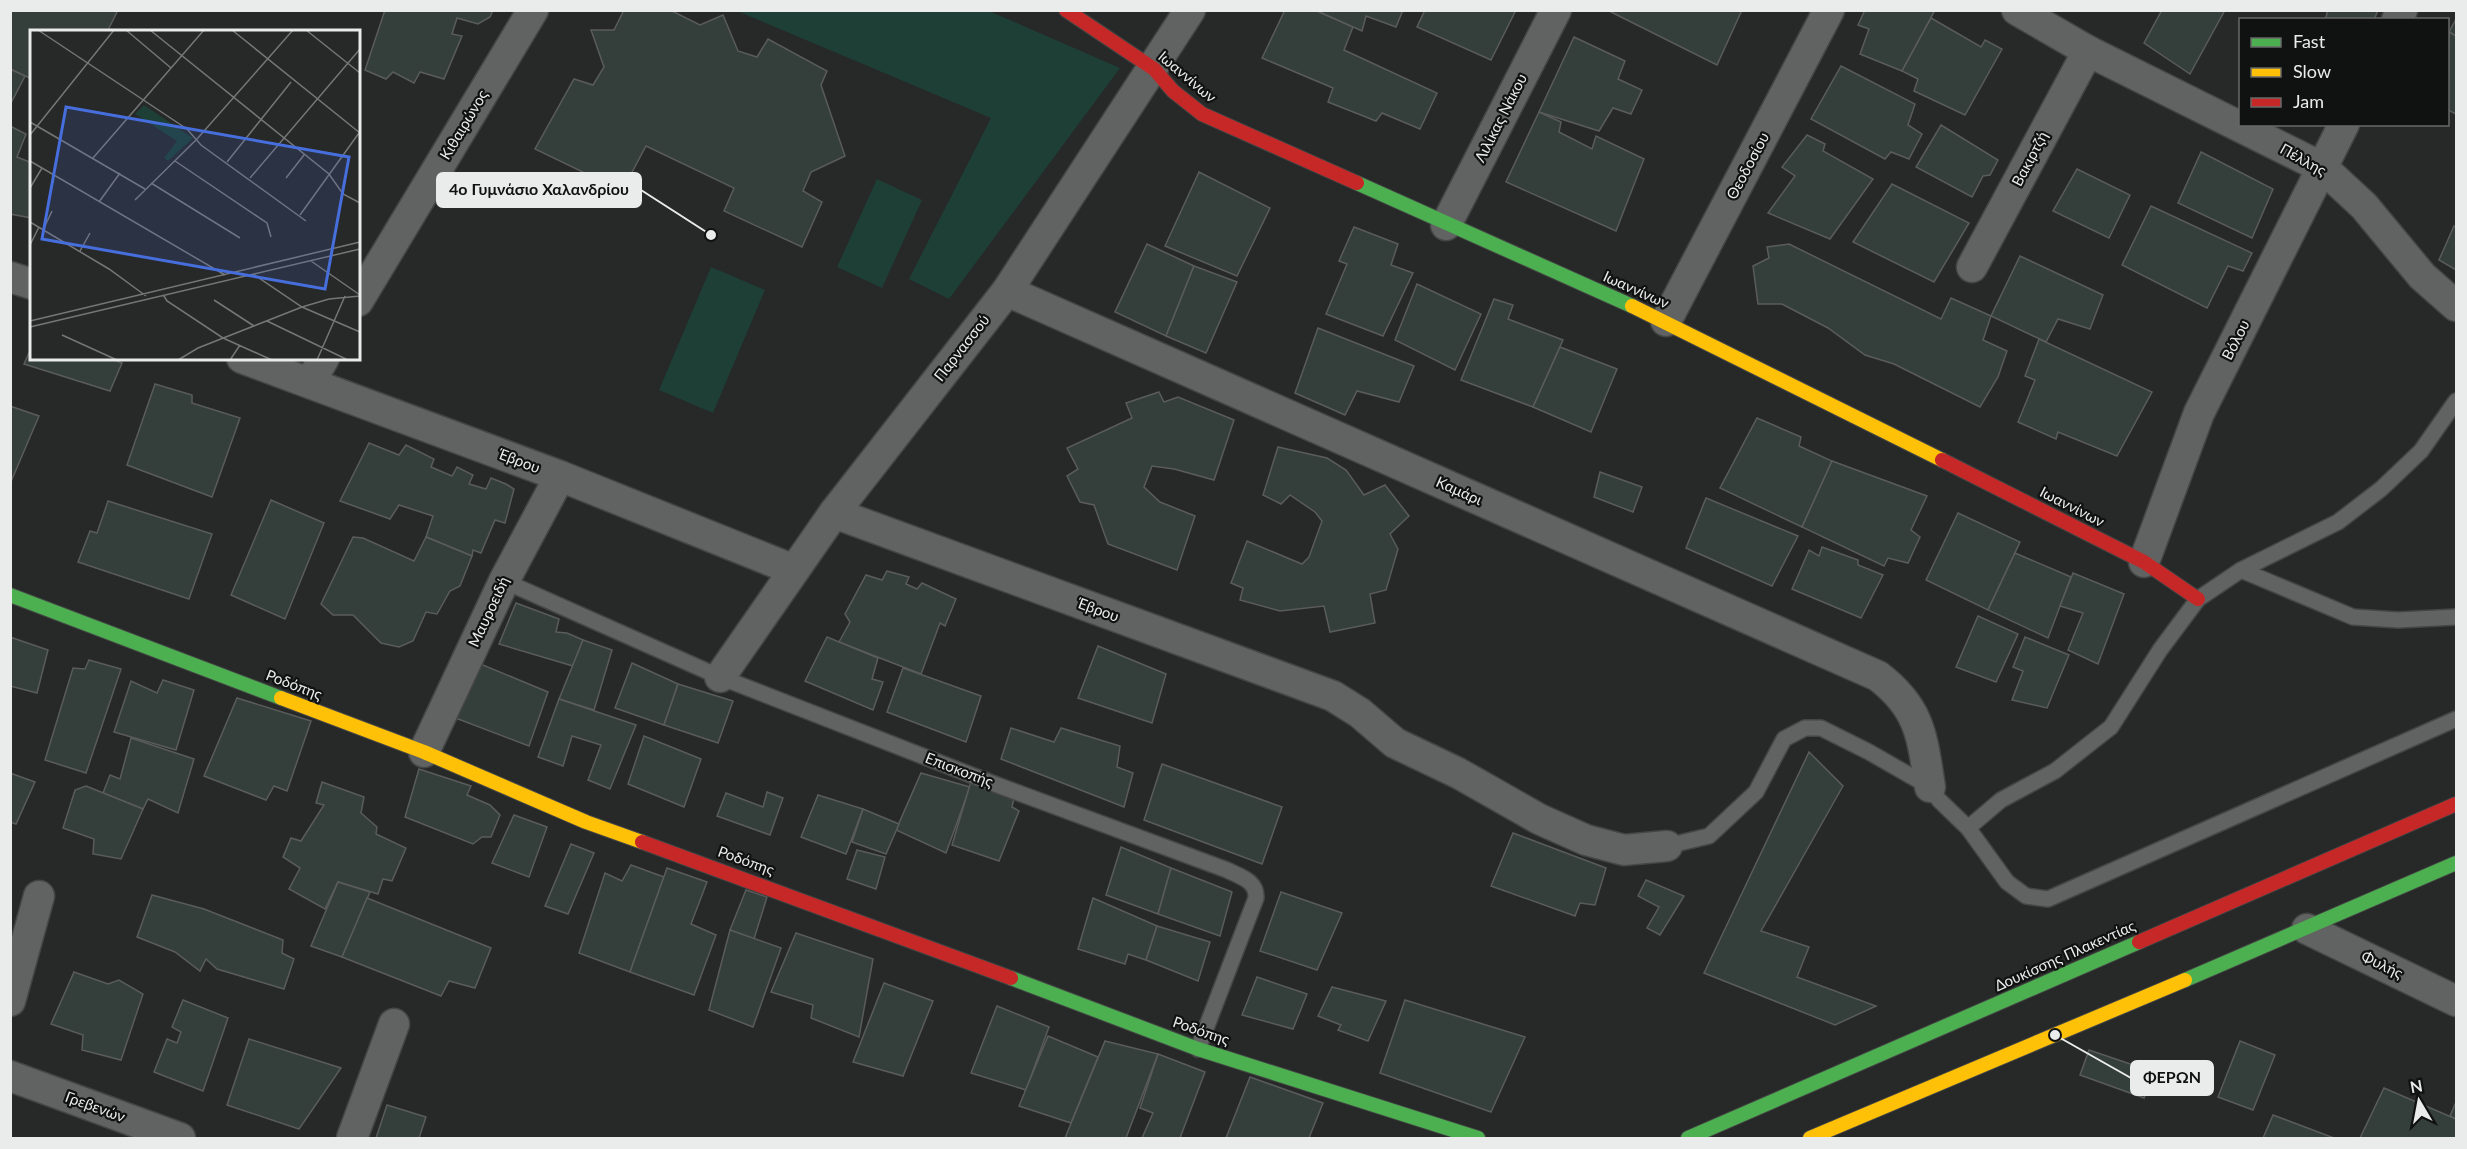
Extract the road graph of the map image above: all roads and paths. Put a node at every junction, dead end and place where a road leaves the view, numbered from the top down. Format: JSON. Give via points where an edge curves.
{"nodes":[{"id":1,"x":533,"y":10,"type":"edge"},
{"id":2,"x":1066,"y":10,"type":"edge"},
{"id":3,"x":1190,"y":10,"type":"edge"},
{"id":4,"x":1556,"y":10,"type":"edge"},
{"id":5,"x":1829,"y":10,"type":"edge"},
{"id":6,"x":2031,"y":14,"type":"edge"},
{"id":7,"x":2088,"y":51,"type":"junction"},
{"id":8,"x":1154,"y":69,"type":"junction"},
{"id":9,"x":2343,"y":126,"type":"edge"},
{"id":10,"x":2323,"y":168,"type":"junction"},
{"id":11,"x":1446,"y":225,"type":"junction"},
{"id":12,"x":1972,"y":267,"type":"dead end"},
{"id":13,"x":10,"y":277,"type":"edge"},
{"id":14,"x":30,"y":283,"type":"edge"},
{"id":15,"x":1007,"y":291,"type":"junction"},
{"id":16,"x":360,"y":298,"type":"edge"},
{"id":17,"x":2457,"y":306,"type":"edge"},
{"id":18,"x":1666,"y":321,"type":"junction"},
{"id":19,"x":254,"y":360,"type":"edge"},
{"id":20,"x":317,"y":370,"type":"edge"},
{"id":21,"x":2457,"y":401,"type":"edge"},
{"id":22,"x":560,"y":476,"type":"junction"},
{"id":23,"x":834,"y":513,"type":"junction"},
{"id":24,"x":2144,"y":562,"type":"junction"},
{"id":25,"x":794,"y":570,"type":"junction"},
{"id":26,"x":2241,"y":570,"type":"junction"},
{"id":27,"x":504,"y":580,"type":"junction"},
{"id":28,"x":10,"y":595,"type":"edge"},
{"id":29,"x":2198,"y":599,"type":"junction"},
{"id":30,"x":2457,"y":617,"type":"edge"},
{"id":31,"x":720,"y":677,"type":"junction"},
{"id":32,"x":2457,"y":719,"type":"edge"},
{"id":33,"x":424,"y":752,"type":"junction"},
{"id":34,"x":1930,"y":787,"type":"junction"},
{"id":35,"x":2457,"y":804,"type":"edge"},
{"id":36,"x":1968,"y":828,"type":"junction"},
{"id":37,"x":1667,"y":846,"type":"joint"},
{"id":38,"x":2457,"y":863,"type":"edge"},
{"id":39,"x":39,"y":896,"type":"dead end"},
{"id":40,"x":2307,"y":929,"type":"junction"},
{"id":41,"x":10,"y":1001,"type":"edge"},
{"id":42,"x":2457,"y":1001,"type":"edge"},
{"id":43,"x":394,"y":1024,"type":"dead end"},
{"id":44,"x":1198,"y":1048,"type":"junction"},
{"id":45,"x":10,"y":1076,"type":"edge"},
{"id":46,"x":1834,"y":1135,"type":"edge"},
{"id":47,"x":180,"y":1138,"type":"edge"},
{"id":48,"x":352,"y":1138,"type":"edge"},
{"id":49,"x":1478,"y":1138,"type":"edge"},
{"id":50,"x":1688,"y":1138,"type":"edge"}],
"edges":[{"from":1,"to":16,"type":"street","name":"Κιθαιρώνος"},
{"from":2,"to":8,"type":"street","name":"Ιωαννίνων"},
{"from":3,"to":8,"type":"street","name":"Παρνασσού"},
{"from":4,"to":11,"type":"street","name":"Λιλίκας Νάκου"},
{"from":5,"to":18,"type":"street","name":"Θεοδοσίου"},
{"from":6,"to":7,"type":"street","name":"Πέλλης"},
{"from":7,"to":10,"type":"street","name":"Πέλλης"},
{"from":7,"to":12,"type":"street","name":"Βακιρτζή"},
{"from":8,"to":11,"type":"street","name":"Ιωαννίνων","via":[[1173,91],[1202,114]]},
{"from":8,"to":15,"type":"street","name":"Παρνασσού"},
{"from":9,"to":10,"type":"street","name":"Βόλου"},
{"from":10,"to":17,"type":"street","name":"Πέλλης","via":[[2364,206],[2422,276]]},
{"from":10,"to":24,"type":"street","name":"Βόλου","via":[[2199,412]]},
{"from":11,"to":18,"type":"street","name":"Ιωαννίνων"},
{"from":13,"to":14,"type":"street"},
{"from":15,"to":23,"type":"street","name":"Παρνασσού"},
{"from":15,"to":34,"type":"street","name":"Καμάρι","via":[[1878,676],[1905,700],[1921,729]]},
{"from":18,"to":24,"type":"street","name":"Ιωαννίνων"},
{"from":19,"to":20,"type":"street","name":"Έβρου"},
{"from":20,"to":22,"type":"street","name":"Έβρου"},
{"from":21,"to":26,"type":"lane","via":[[2421,451],[2381,489],[2338,522]]},
{"from":22,"to":25,"type":"street","name":"Έβρου"},
{"from":22,"to":27,"type":"street","name":"Μαυροειδή"},
{"from":23,"to":25,"type":"street","name":"Παρνασσού"},
{"from":23,"to":37,"type":"street","name":"Έβρου","via":[[1333,696],[1395,743],[1586,840],[1624,850]]},
{"from":24,"to":29,"type":"street","name":"Ιωαννίνων"},
{"from":25,"to":31,"type":"street","name":"Παρνασσού"},
{"from":26,"to":29,"type":"lane"},
{"from":26,"to":30,"type":"lane","via":[[2353,617]]},
{"from":27,"to":31,"type":"lane","name":"Επισκοπής"},
{"from":27,"to":33,"type":"street","name":"Μαυροειδή"},
{"from":28,"to":33,"type":"street","name":"Ροδόπης"},
{"from":29,"to":36,"type":"lane","via":[[2111,727],[2055,771],[2001,800]]},
{"from":31,"to":44,"type":"lane","name":"Επισκοπής","via":[[1227,870],[1254,884],[1257,898]]},
{"from":32,"to":36,"type":"lane","via":[[2048,899],[2026,896],[2007,882]]},
{"from":33,"to":44,"type":"street","name":"Ροδόπης","via":[[586,822]]},
{"from":34,"to":36,"type":"lane"},
{"from":34,"to":37,"type":"lane","via":[[1821,729],[1805,728],[1784,739],[1756,792],[1709,836]]},
{"from":35,"to":50,"type":"street","name":"Δουκίσσης Πλακεντίας"},
{"from":38,"to":40,"type":"street"},
{"from":39,"to":41,"type":"street"},
{"from":40,"to":42,"type":"street","name":"Φυλής"},
{"from":40,"to":46,"type":"street"},
{"from":43,"to":48,"type":"street"},
{"from":44,"to":49,"type":"street","name":"Ροδόπης"},
{"from":45,"to":47,"type":"street","name":"Γρεβενών"}]}
